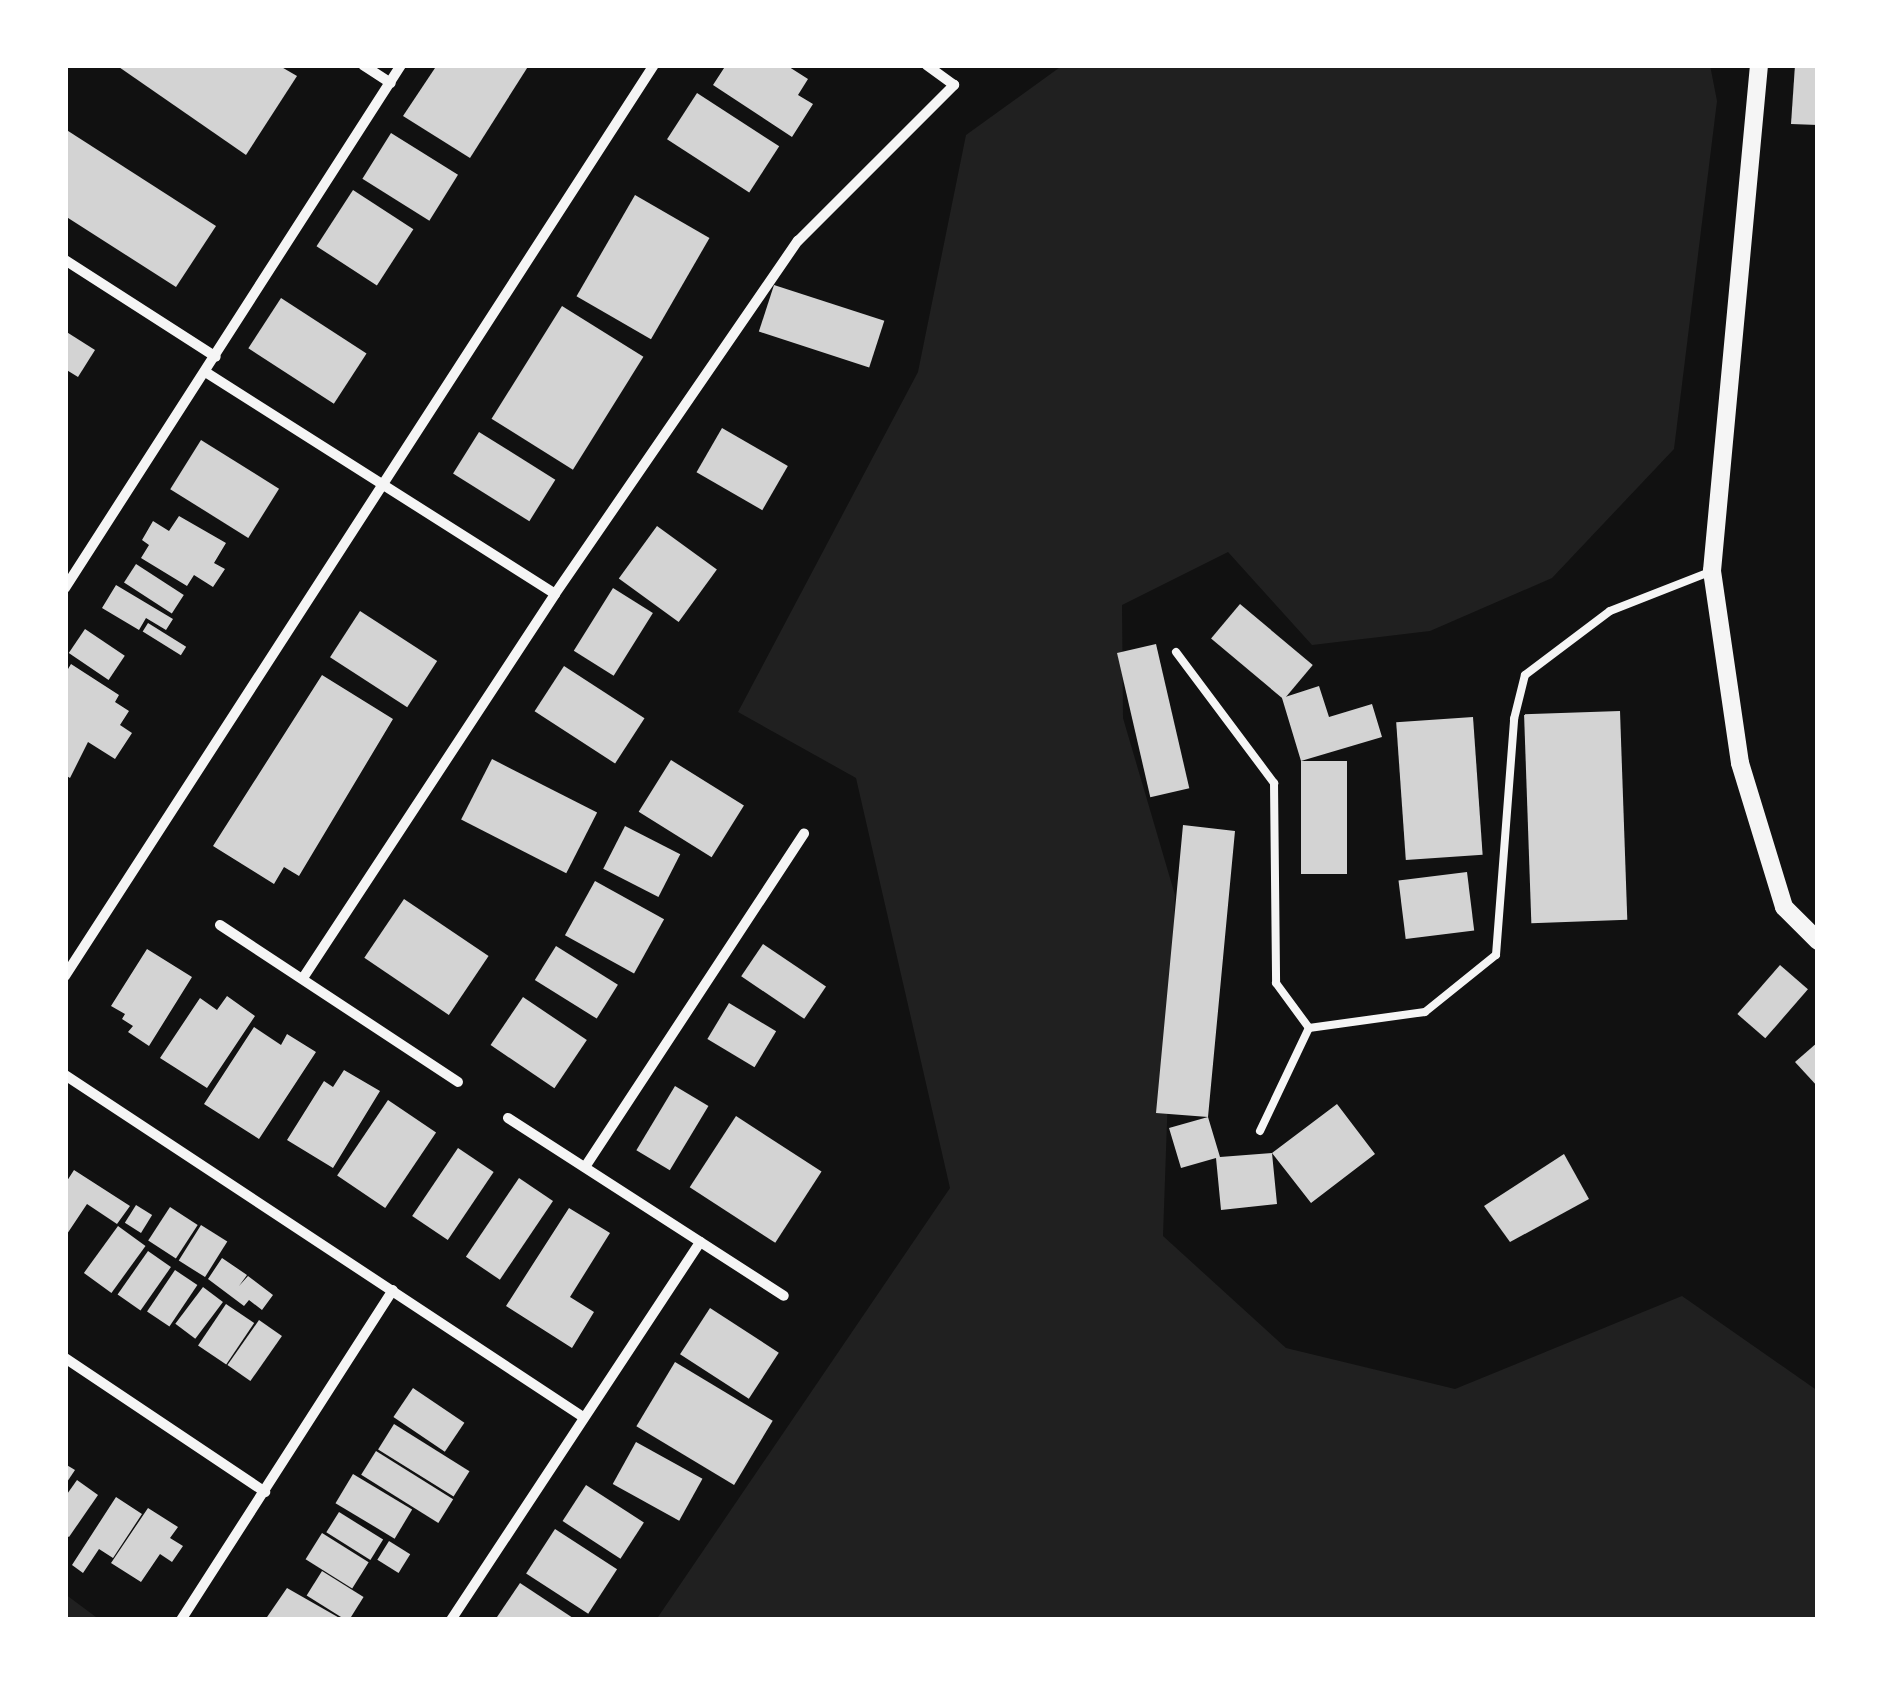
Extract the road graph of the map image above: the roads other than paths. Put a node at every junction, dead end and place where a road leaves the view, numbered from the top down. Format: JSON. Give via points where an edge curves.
{"nodes":[{"id":1,"x":363,"y":65,"type":"edge"},
{"id":2,"x":401,"y":65,"type":"edge"},
{"id":3,"x":654,"y":65,"type":"edge"},
{"id":4,"x":926,"y":65,"type":"edge"},
{"id":5,"x":1758,"y":65,"type":"edge"},
{"id":6,"x":390,"y":83,"type":"junction"},
{"id":7,"x":65,"y":260,"type":"edge"},
{"id":8,"x":216,"y":357,"type":"junction"},
{"id":9,"x":207,"y":373,"type":"junction"},
{"id":10,"x":385,"y":487,"type":"junction"},
{"id":11,"x":1712,"y":571,"type":"junction"},
{"id":12,"x":65,"y":588,"type":"edge"},
{"id":13,"x":555,"y":594,"type":"junction"},
{"id":14,"x":1176,"y":652,"type":"dead end"},
{"id":15,"x":804,"y":834,"type":"dead end"},
{"id":16,"x":220,"y":925,"type":"dead end"},
{"id":17,"x":1818,"y":941,"type":"edge"},
{"id":18,"x":65,"y":976,"type":"edge"},
{"id":19,"x":303,"y":978,"type":"junction"},
{"id":20,"x":1309,"y":1028,"type":"junction"},
{"id":21,"x":65,"y":1075,"type":"edge"},
{"id":22,"x":458,"y":1082,"type":"dead end"},
{"id":23,"x":508,"y":1118,"type":"dead end"},
{"id":24,"x":1260,"y":1131,"type":"dead end"},
{"id":25,"x":585,"y":1167,"type":"junction"},
{"id":26,"x":700,"y":1242,"type":"junction"},
{"id":27,"x":393,"y":1290,"type":"junction"},
{"id":28,"x":784,"y":1296,"type":"dead end"},
{"id":29,"x":65,"y":1358,"type":"edge"},
{"id":30,"x":583,"y":1417,"type":"junction"},
{"id":31,"x":264,"y":1492,"type":"junction"},
{"id":32,"x":181,"y":1620,"type":"edge"},
{"id":33,"x":451,"y":1620,"type":"edge"}],
"edges":[{"from":1,"to":6,"type":"street"},
{"from":2,"to":6,"type":"street"},
{"from":3,"to":10,"type":"street"},
{"from":4,"to":13,"type":"street","via":[[954,85],[798,241]]},
{"from":5,"to":11,"type":"street"},
{"from":6,"to":8,"type":"street"},
{"from":7,"to":8,"type":"street"},
{"from":8,"to":9,"type":"street"},
{"from":9,"to":10,"type":"street"},
{"from":9,"to":12,"type":"street"},
{"from":10,"to":13,"type":"street"},
{"from":10,"to":18,"type":"street"},
{"from":11,"to":17,"type":"street","via":[[1740,763],[1784,906]]},
{"from":11,"to":20,"type":"lane","via":[[1610,611],[1526,675],[1514,719],[1496,956],[1426,1012]]},
{"from":13,"to":19,"type":"street"},
{"from":14,"to":20,"type":"lane","via":[[1274,784],[1276,983]]},
{"from":15,"to":25,"type":"street"},
{"from":16,"to":19,"type":"street"},
{"from":19,"to":22,"type":"street"},
{"from":20,"to":24,"type":"lane"},
{"from":21,"to":27,"type":"street"},
{"from":23,"to":25,"type":"street"},
{"from":25,"to":26,"type":"street"},
{"from":26,"to":28,"type":"street"},
{"from":26,"to":30,"type":"street"},
{"from":27,"to":30,"type":"street"},
{"from":27,"to":31,"type":"street"},
{"from":29,"to":31,"type":"street"},
{"from":30,"to":33,"type":"street"},
{"from":31,"to":32,"type":"street"}]}
